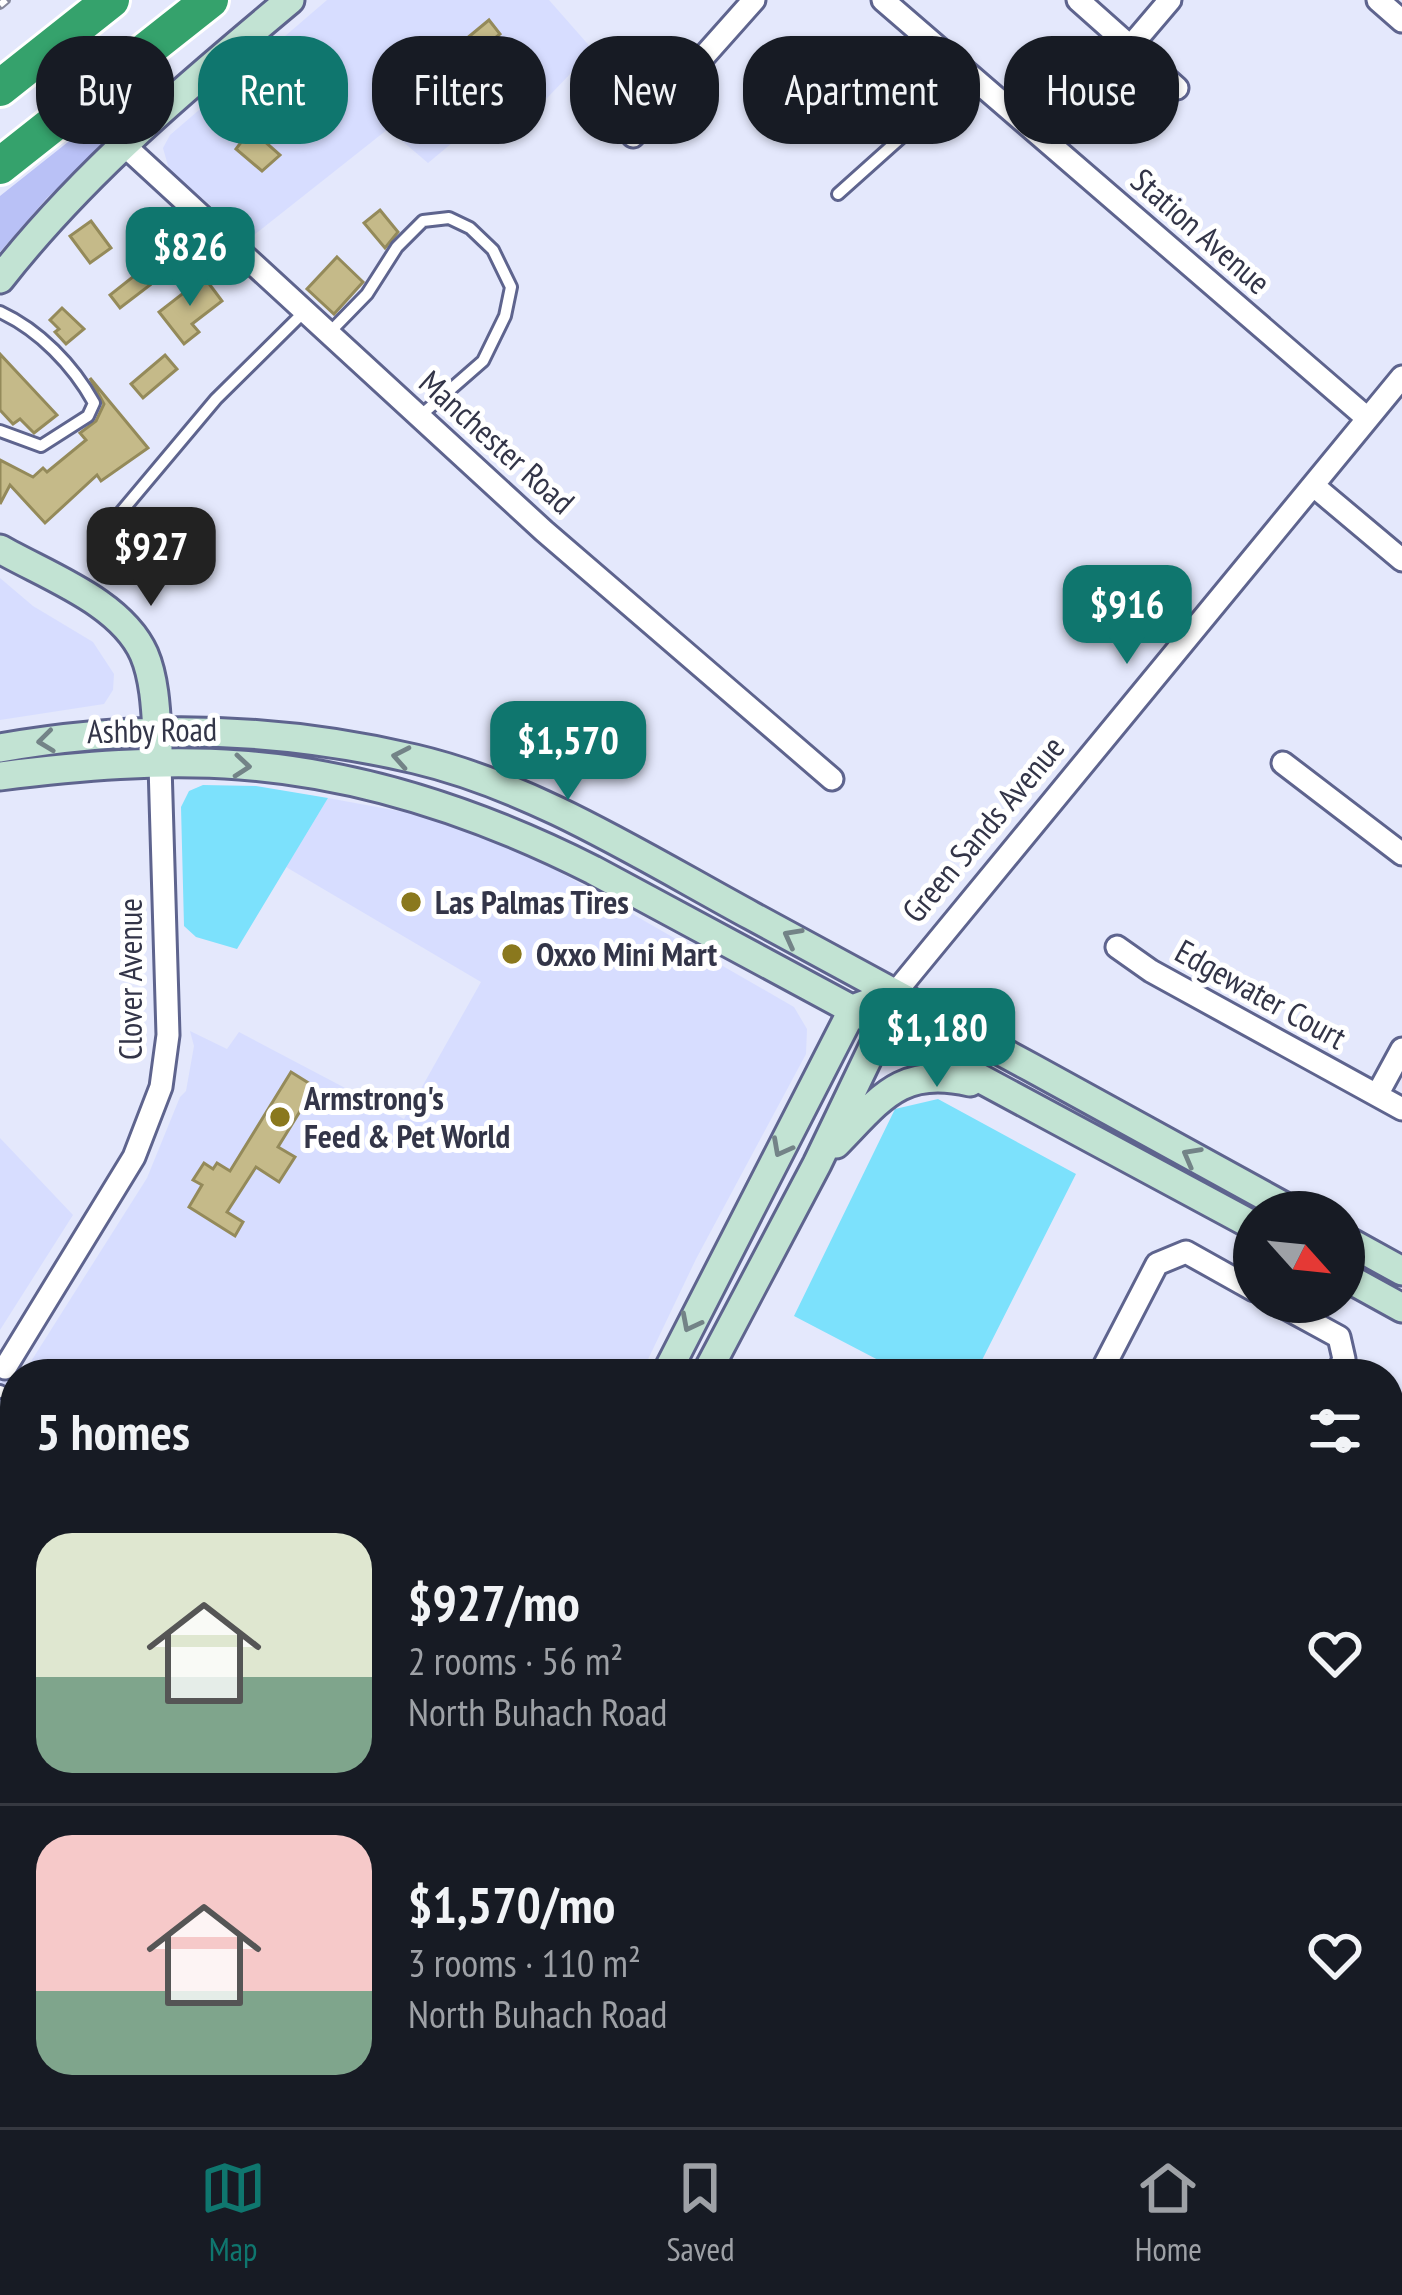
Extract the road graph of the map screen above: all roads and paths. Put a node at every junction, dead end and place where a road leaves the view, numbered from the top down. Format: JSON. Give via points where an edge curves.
{"nodes":[{"id":1,"x":111,"y":0,"type":"edge"},
{"id":2,"x":210,"y":0,"type":"edge"},
{"id":3,"x":290,"y":0,"type":"edge"},
{"id":4,"x":754,"y":0,"type":"edge"},
{"id":5,"x":883,"y":0,"type":"edge"},
{"id":6,"x":1078,"y":0,"type":"edge"},
{"id":7,"x":1170,"y":0,"type":"edge"},
{"id":8,"x":1378,"y":0,"type":"edge"},
{"id":9,"x":1402,"y":21,"type":"edge"},
{"id":10,"x":924,"y":36,"type":"edge"},
{"id":11,"x":1119,"y":36,"type":"edge"},
{"id":12,"x":1139,"y":36,"type":"edge"},
{"id":13,"x":719,"y":39,"type":"edge"},
{"id":14,"x":980,"y":85,"type":"edge"},
{"id":15,"x":0,"y":88,"type":"edge"},
{"id":16,"x":894,"y":144,"type":"edge"},
{"id":17,"x":124,"y":145,"type":"junction"},
{"id":18,"x":0,"y":166,"type":"edge"},
{"id":19,"x":838,"y":194,"type":"dead end"},
{"id":20,"x":0,"y":279,"type":"edge"},
{"id":21,"x":0,"y":311,"type":"edge"},
{"id":22,"x":305,"y":311,"type":"junction"},
{"id":23,"x":329,"y":333,"type":"junction"},
{"id":24,"x":1402,"y":377,"type":"edge"},
{"id":25,"x":420,"y":416,"type":"junction"},
{"id":26,"x":1367,"y":418,"type":"junction"},
{"id":27,"x":0,"y":431,"type":"edge"},
{"id":28,"x":1314,"y":486,"type":"junction"},
{"id":29,"x":101,"y":536,"type":"dead end"},
{"id":30,"x":0,"y":549,"type":"edge"},
{"id":31,"x":1402,"y":560,"type":"edge"},
{"id":32,"x":157,"y":732,"type":"junction"},
{"id":33,"x":0,"y":748,"type":"edge"},
{"id":34,"x":1283,"y":763,"type":"dead end"},
{"id":35,"x":160,"y":765,"type":"junction"},
{"id":36,"x":0,"y":776,"type":"edge"},
{"id":37,"x":832,"y":779,"type":"dead end"},
{"id":38,"x":530,"y":838,"type":"junction"},
{"id":39,"x":627,"y":849,"type":"junction"},
{"id":40,"x":1402,"y":854,"type":"edge"},
{"id":41,"x":1117,"y":947,"type":"dead end"},
{"id":42,"x":895,"y":993,"type":"junction"},
{"id":43,"x":853,"y":1009,"type":"junction"},
{"id":44,"x":886,"y":1027,"type":"junction"},
{"id":45,"x":1402,"y":1049,"type":"edge"},
{"id":46,"x":1377,"y":1095,"type":"junction"},
{"id":47,"x":1017,"y":1096,"type":"junction"},
{"id":48,"x":1402,"y":1108,"type":"edge"},
{"id":49,"x":817,"y":1164,"type":"junction"},
{"id":50,"x":1256,"y":1191,"type":"edge"},
{"id":51,"x":1233,"y":1214,"type":"edge"},
{"id":52,"x":1365,"y":1251,"type":"edge"},
{"id":53,"x":1402,"y":1271,"type":"edge"},
{"id":54,"x":1233,"y":1278,"type":"edge"},
{"id":55,"x":1365,"y":1288,"type":"edge"},
{"id":56,"x":1402,"y":1308,"type":"edge"},
{"id":57,"x":1313,"y":1323,"type":"edge"},
{"id":58,"x":11,"y":1359,"type":"edge"},
{"id":59,"x":674,"y":1359,"type":"edge"},
{"id":60,"x":714,"y":1359,"type":"edge"},
{"id":61,"x":1108,"y":1359,"type":"edge"},
{"id":62,"x":1340,"y":1359,"type":"edge"}],
"edges":[{"from":1,"to":15,"type":"highway"},
{"from":2,"to":18,"type":"highway"},
{"from":3,"to":17,"type":"main road"},
{"from":4,"to":13,"type":"street"},
{"from":5,"to":10,"type":"street","name":"Station Avenue"},
{"from":6,"to":11,"type":"street"},
{"from":7,"to":12,"type":"street"},
{"from":8,"to":9,"type":"street"},
{"from":14,"to":26,"type":"street","name":"Station Avenue"},
{"from":16,"to":19,"type":"lane"},
{"from":17,"to":20,"type":"main road"},
{"from":17,"to":22,"type":"street","name":"Manchester Road"},
{"from":21,"to":27,"type":"lane","via":[[48,344],[94,403],[72,429],[41,446]]},
{"from":22,"to":23,"type":"street","name":"Manchester Road"},
{"from":22,"to":29,"type":"lane","via":[[216,399]]},
{"from":23,"to":25,"type":"street","name":"Manchester Road"},
{"from":23,"to":25,"type":"lane","via":[[423,221],[448,218],[470,228],[493,250],[511,287],[505,316],[483,361]]},
{"from":24,"to":26,"type":"street","name":"Green Sands Avenue"},
{"from":25,"to":37,"type":"street","name":"Manchester Road"},
{"from":26,"to":28,"type":"street","name":"Green Sands Avenue"},
{"from":28,"to":31,"type":"street"},
{"from":28,"to":42,"type":"street","name":"Green Sands Avenue"},
{"from":30,"to":32,"type":"main road","via":[[100,606],[139,644]]},
{"from":32,"to":33,"type":"main road","name":"Ashby Road","one_way":true},
{"from":32,"to":35,"type":"main road"},
{"from":39,"to":32,"type":"main road","name":"Ashby Road","one_way":true,"via":[[505,790],[419,760],[289,735]]},
{"from":34,"to":40,"type":"street"},
{"from":35,"to":36,"type":"main road","name":"Ashby Road"},
{"from":35,"to":38,"type":"main road","name":"Ashby Road","one_way":true,"via":[[305,774],[433,802]]},
{"from":35,"to":58,"type":"street","name":"Clover Avenue","via":[[168,1036],[161,1087],[134,1157]]},
{"from":38,"to":39,"type":"main road","via":[[544,830],[598,851]]},
{"from":38,"to":43,"type":"main road"},
{"from":42,"to":39,"type":"main road","name":"Ashby Road","one_way":true},
{"from":41,"to":46,"type":"street","name":"Edgewater Court"},
{"from":42,"to":43,"type":"main road","name":"Green Sands Avenue"},
{"from":42,"to":44,"type":"main road","name":"Green Sands Avenue"},
{"from":50,"to":42,"type":"main road","name":"Ashby Road","one_way":true},
{"from":43,"to":44,"type":"main road"},
{"from":43,"to":59,"type":"main road","one_way":true},
{"from":44,"to":47,"type":"main road"},
{"from":44,"to":49,"type":"main road","name":"Green Sands Avenue"},
{"from":45,"to":46,"type":"street"},
{"from":46,"to":48,"type":"street","name":"Edgewater Court"},
{"from":47,"to":49,"type":"main road","via":[[940,1076],[904,1082]]},
{"from":47,"to":51,"type":"main road"},
{"from":49,"to":60,"type":"main road","name":"Green Sands Avenue"},
{"from":52,"to":53,"type":"main road"},
{"from":54,"to":61,"type":"street","via":[[1186,1252],[1157,1264]]},
{"from":55,"to":56,"type":"main road"},
{"from":57,"to":62,"type":"street","via":[[1339,1337]]}]}
